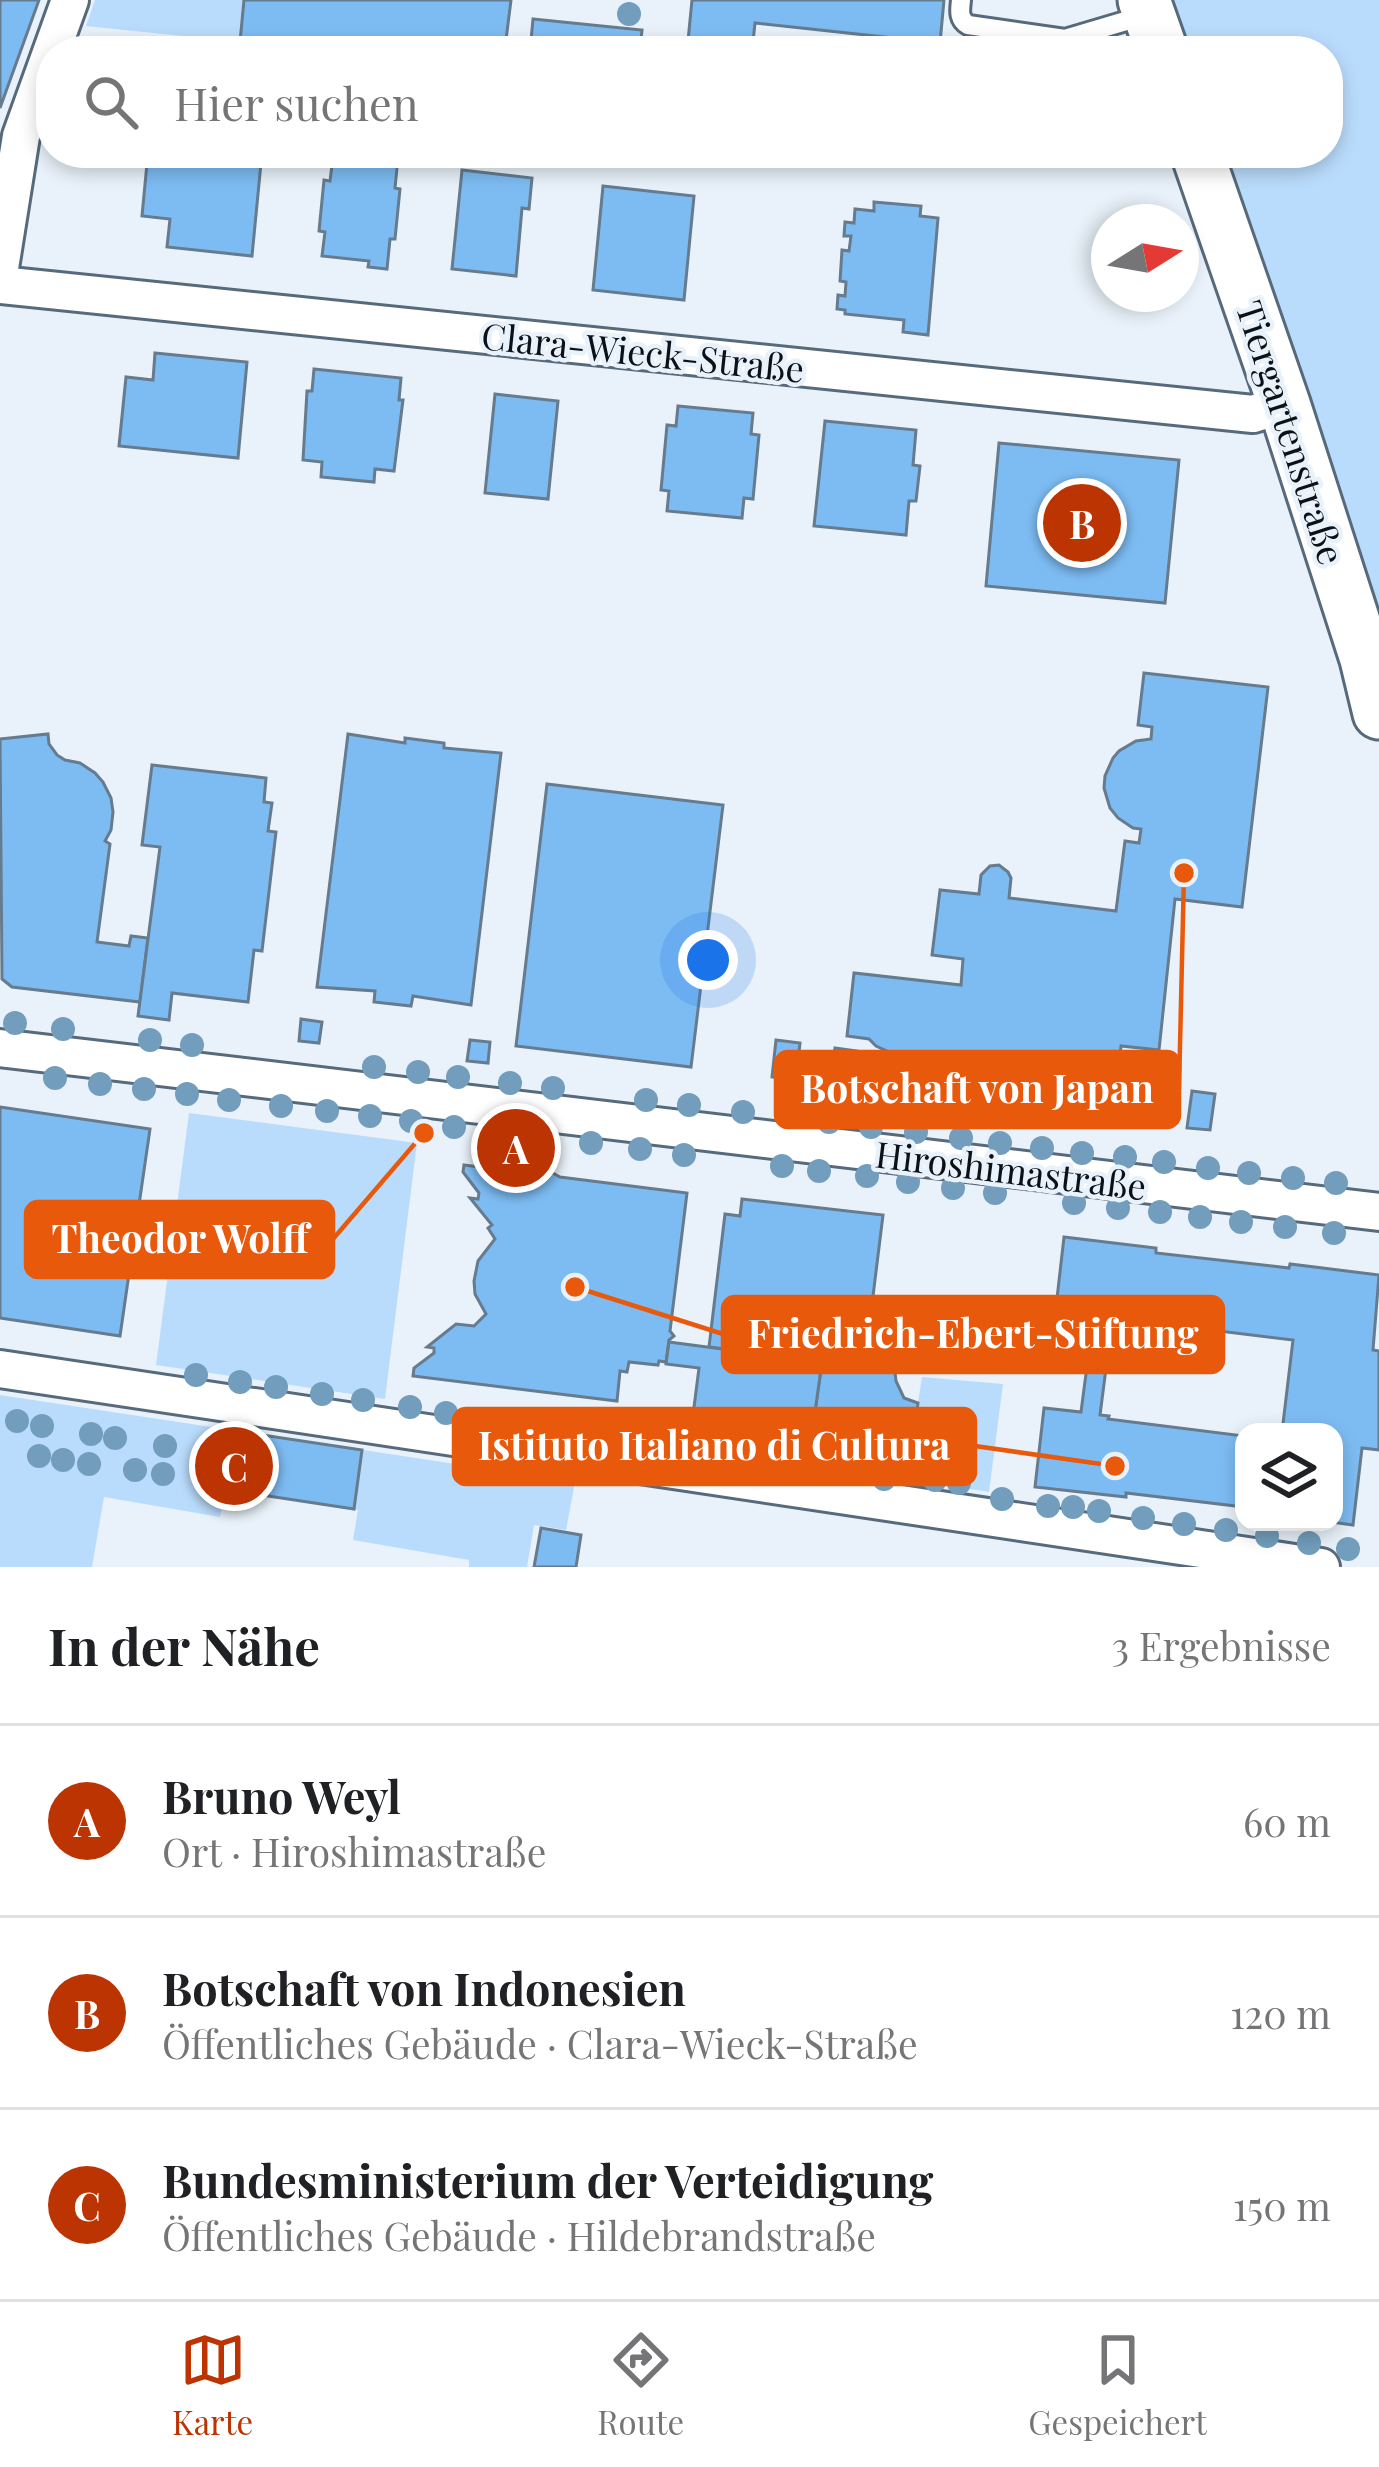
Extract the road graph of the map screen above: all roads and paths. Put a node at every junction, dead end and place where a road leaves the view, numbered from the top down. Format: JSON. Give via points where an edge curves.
{"nodes":[{"id":1,"x":70,"y":0,"type":"edge"},
{"id":2,"x":961,"y":0,"type":"edge"},
{"id":3,"x":1152,"y":22,"type":"edge"},
{"id":4,"x":57,"y":36,"type":"edge"},
{"id":5,"x":1044,"y":36,"type":"edge"},
{"id":6,"x":1080,"y":36,"type":"edge"},
{"id":7,"x":36,"y":94,"type":"edge"},
{"id":8,"x":1202,"y":168,"type":"edge"},
{"id":9,"x":0,"y":268,"type":"edge"},
{"id":10,"x":0,"y":285,"type":"edge"},
{"id":11,"x":1284,"y":404,"type":"junction"},
{"id":12,"x":1379,"y":713,"type":"edge"},
{"id":13,"x":0,"y":1048,"type":"edge"},
{"id":14,"x":1379,"y":1213,"type":"edge"},
{"id":15,"x":0,"y":1369,"type":"edge"},
{"id":16,"x":1321,"y":1567,"type":"edge"}],
"edges":[{"from":1,"to":4,"type":"street"},
{"from":2,"to":5,"type":"lane","via":[[968,25]]},
{"from":3,"to":6,"type":"lane"},
{"from":7,"to":9,"type":"street","via":[[21,136]]},
{"from":8,"to":11,"type":"main road","name":"Tiergartenstraße"},
{"from":10,"to":11,"type":"street","name":"Clara-Wieck-Straße","via":[[1253,414]]},
{"from":11,"to":12,"type":"main road","name":"Tiergartenstraße"},
{"from":13,"to":14,"type":"street","name":"Hiroshimastraße"},
{"from":15,"to":16,"type":"street"}]}
